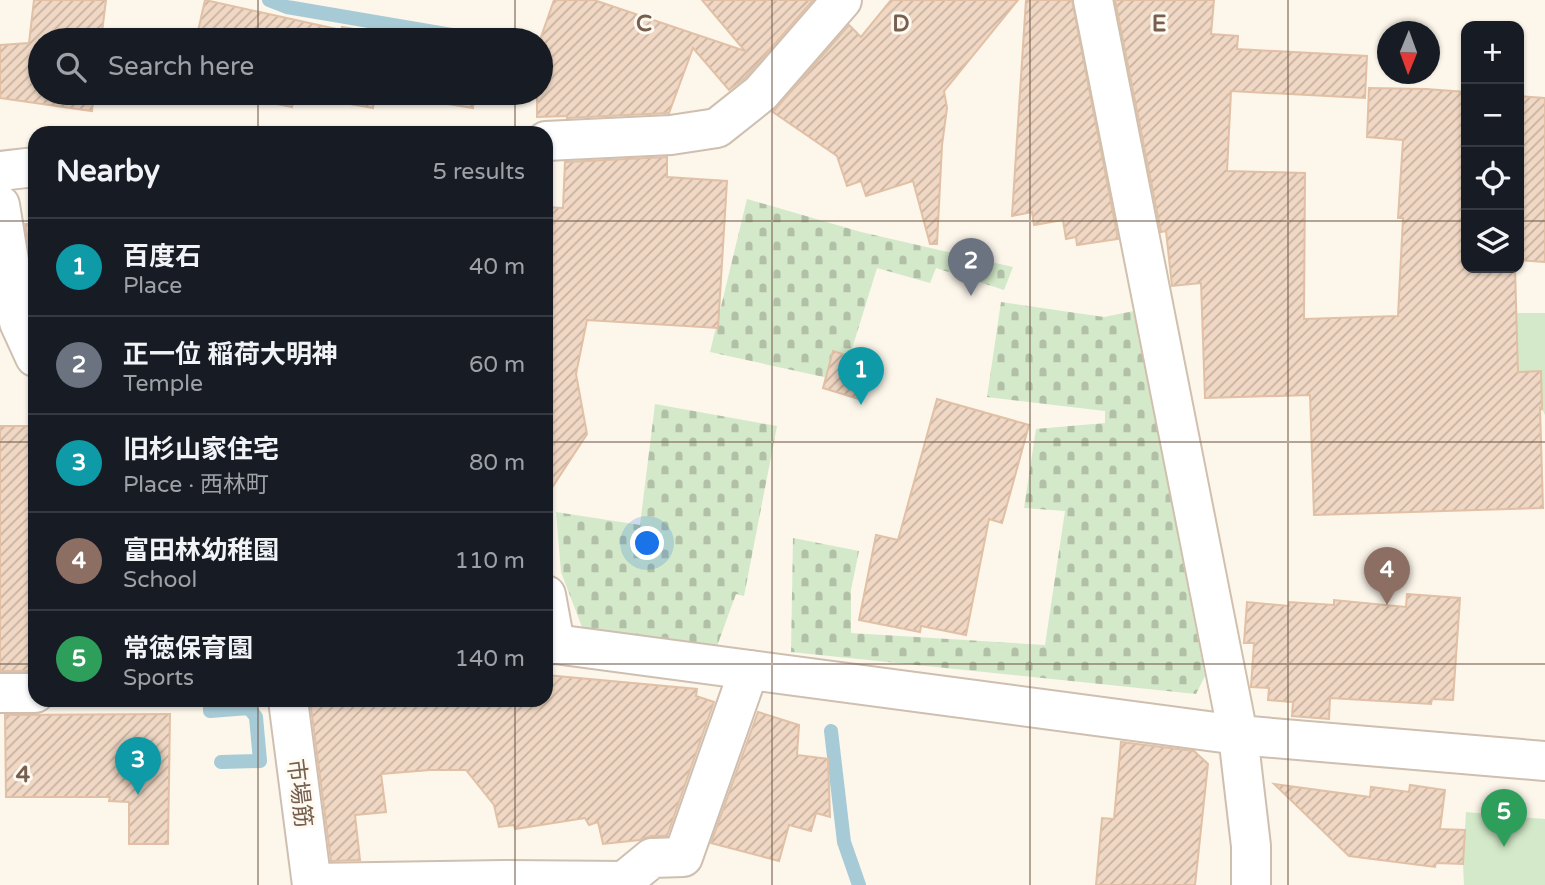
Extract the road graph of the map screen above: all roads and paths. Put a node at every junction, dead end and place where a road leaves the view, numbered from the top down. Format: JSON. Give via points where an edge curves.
{"nodes":[{"id":1,"x":842,"y":0,"type":"edge"},
{"id":2,"x":1093,"y":0,"type":"edge"},
{"id":3,"x":553,"y":141,"type":"edge"},
{"id":4,"x":28,"y":168,"type":"edge"},
{"id":5,"x":0,"y":171,"type":"edge"},
{"id":6,"x":0,"y":205,"type":"edge"},
{"id":7,"x":28,"y":342,"type":"edge"},
{"id":8,"x":553,"y":645,"type":"edge"},
{"id":9,"x":749,"y":670,"type":"junction"},
{"id":10,"x":0,"y":693,"type":"edge"},
{"id":11,"x":28,"y":693,"type":"edge"},
{"id":12,"x":289,"y":707,"type":"edge"},
{"id":13,"x":1238,"y":735,"type":"junction"},
{"id":14,"x":1545,"y":761,"type":"edge"},
{"id":15,"x":625,"y":883,"type":"edge"},
{"id":16,"x":312,"y":884,"type":"edge"},
{"id":17,"x":1251,"y":885,"type":"edge"}],
"edges":[{"from":1,"to":3,"type":"street","via":[[761,93],[717,128]]},
{"from":2,"to":13,"type":"street"},
{"from":4,"to":5,"type":"street"},
{"from":6,"to":7,"type":"street","via":[[19,322]]},
{"from":8,"to":9,"type":"street"},
{"from":9,"to":13,"type":"street"},
{"from":9,"to":15,"type":"street","via":[[683,858],[652,858]]},
{"from":10,"to":11,"type":"street"},
{"from":12,"to":16,"type":"street","name":"市場筋"},
{"from":13,"to":14,"type":"street"},
{"from":13,"to":17,"type":"street"},
{"from":15,"to":16,"type":"street"}]}
